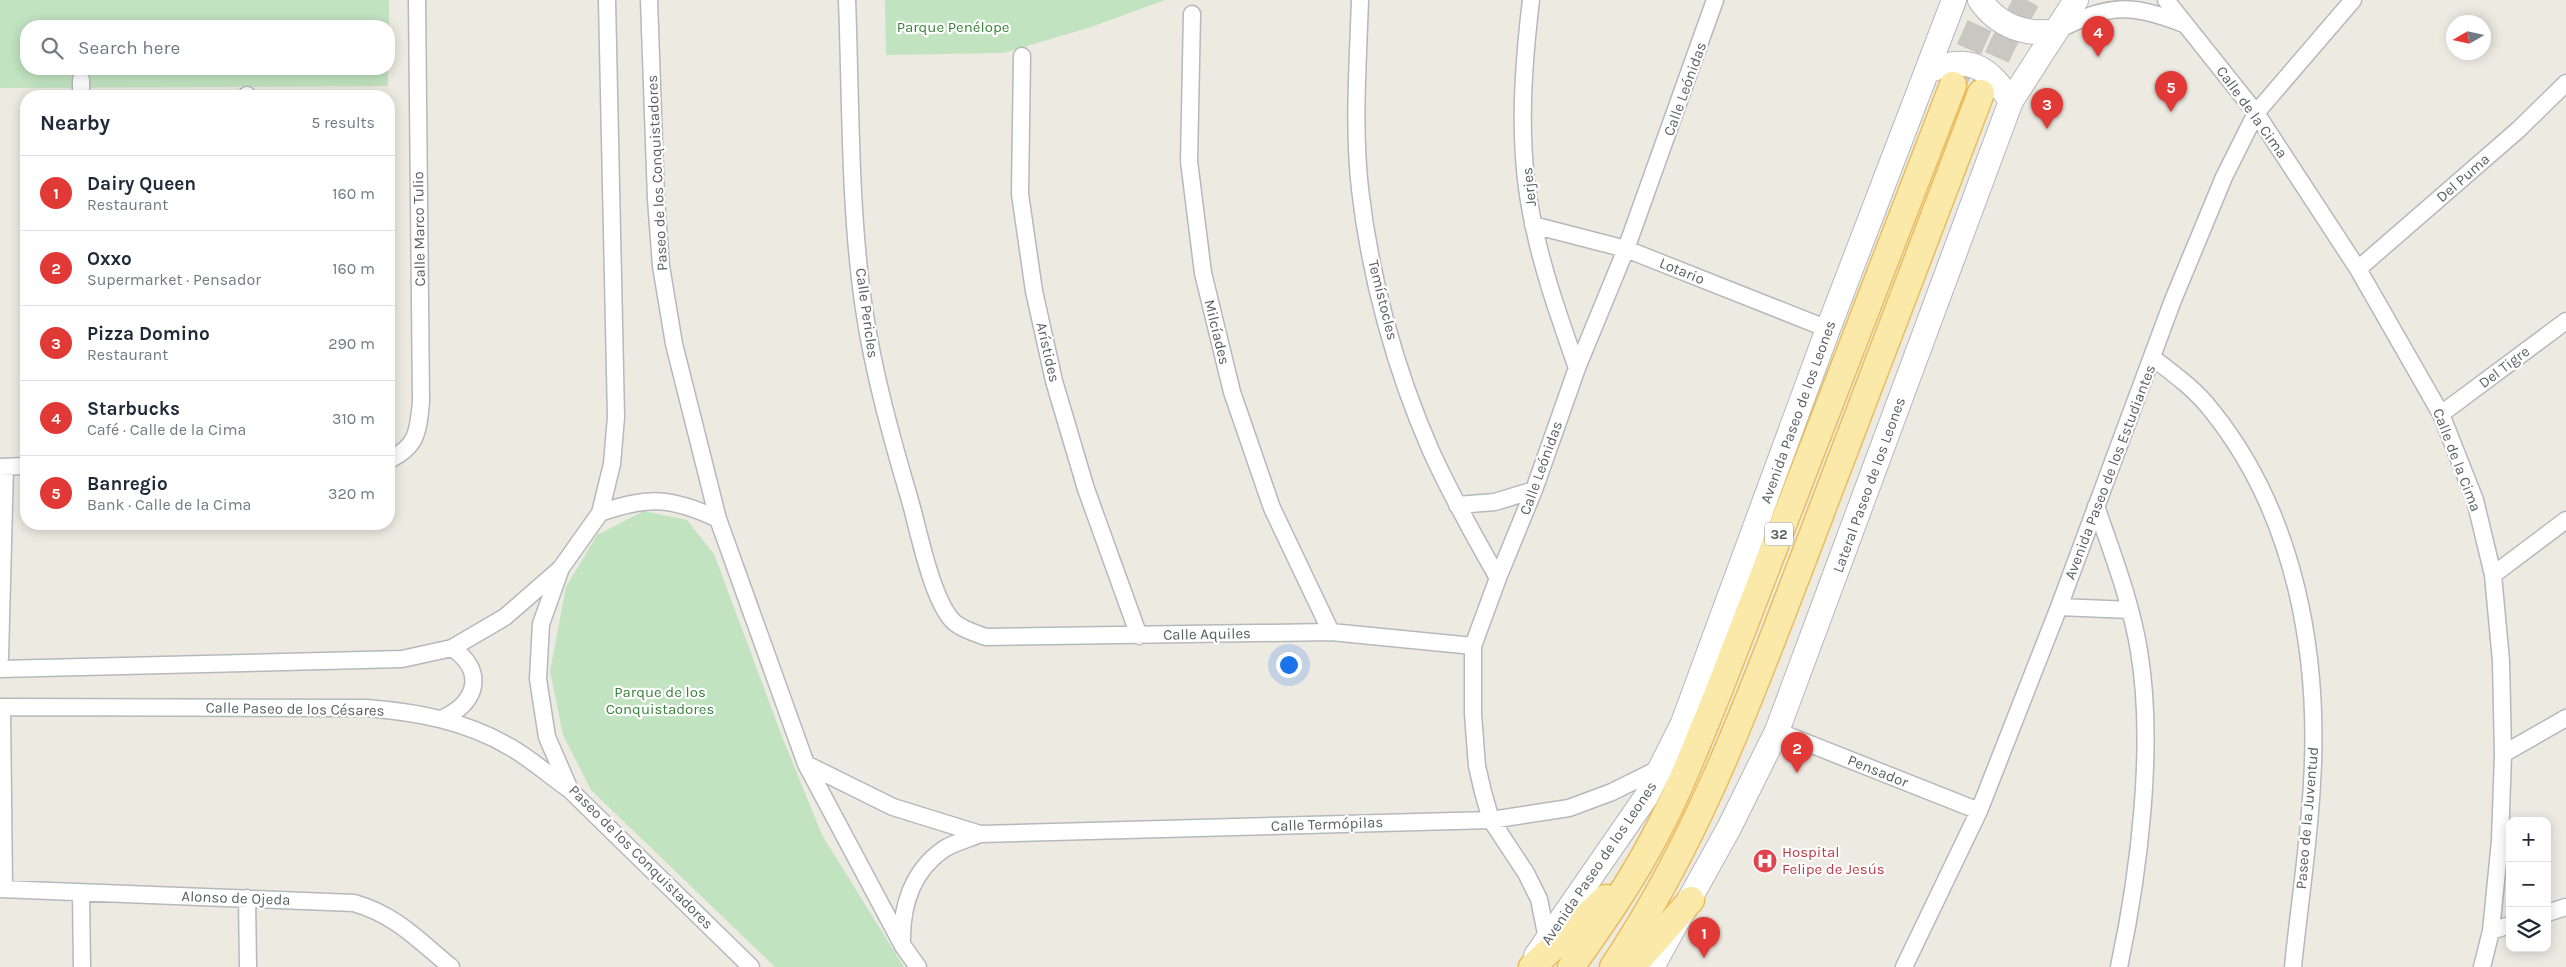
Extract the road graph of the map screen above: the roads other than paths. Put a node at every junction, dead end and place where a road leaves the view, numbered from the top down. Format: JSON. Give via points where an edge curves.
{"nodes":[{"id":1,"x":417,"y":0,"type":"edge"},
{"id":2,"x":607,"y":0,"type":"edge"},
{"id":3,"x":642,"y":0,"type":"edge"},
{"id":4,"x":650,"y":0,"type":"edge"},
{"id":5,"x":847,"y":0,"type":"edge"},
{"id":6,"x":1360,"y":0,"type":"edge"},
{"id":7,"x":1531,"y":0,"type":"edge"},
{"id":8,"x":1716,"y":0,"type":"edge"},
{"id":9,"x":1954,"y":0,"type":"edge"},
{"id":10,"x":1980,"y":0,"type":"edge"},
{"id":11,"x":2166,"y":0,"type":"edge"},
{"id":12,"x":2353,"y":0,"type":"edge"},
{"id":13,"x":2074,"y":2,"type":"edge"},
{"id":14,"x":1192,"y":14,"type":"dead end"},
{"id":15,"x":2186,"y":24,"type":"junction"},
{"id":16,"x":2056,"y":31,"type":"junction"},
{"id":17,"x":1022,"y":56,"type":"dead end"},
{"id":18,"x":1927,"y":70,"type":"junction"},
{"id":19,"x":2566,"y":83,"type":"edge"},
{"id":20,"x":1953,"y":85,"type":"tunnel mouth"},
{"id":21,"x":1982,"y":94,"type":"tunnel mouth"},
{"id":22,"x":2011,"y":101,"type":"junction"},
{"id":23,"x":2256,"y":113,"type":"junction"},
{"id":24,"x":1533,"y":225,"type":"junction"},
{"id":25,"x":1626,"y":249,"type":"junction"},
{"id":26,"x":2358,"y":269,"type":"junction"},
{"id":27,"x":2566,"y":321,"type":"edge"},
{"id":28,"x":1828,"y":329,"type":"junction"},
{"id":29,"x":2153,"y":358,"type":"junction"},
{"id":30,"x":1577,"y":368,"type":"junction"},
{"id":31,"x":2441,"y":414,"type":"junction"},
{"id":32,"x":396,"y":456,"type":"edge"},
{"id":33,"x":20,"y":466,"type":"edge"},
{"id":34,"x":3,"y":467,"type":"edge"},
{"id":35,"x":1534,"y":490,"type":"junction"},
{"id":36,"x":1457,"y":505,"type":"junction"},
{"id":37,"x":2096,"y":506,"type":"junction"},
{"id":38,"x":600,"y":513,"type":"junction"},
{"id":39,"x":718,"y":520,"type":"junction"},
{"id":40,"x":2566,"y":520,"type":"edge"},
{"id":41,"x":561,"y":568,"type":"junction"},
{"id":42,"x":2493,"y":575,"type":"junction"},
{"id":43,"x":1498,"y":578,"type":"junction"},
{"id":44,"x":2060,"y":607,"type":"junction"},
{"id":45,"x":2130,"y":610,"type":"junction"},
{"id":46,"x":948,"y":614,"type":"joint"},
{"id":47,"x":1330,"y":632,"type":"junction"},
{"id":48,"x":1139,"y":636,"type":"junction"},
{"id":49,"x":1473,"y":646,"type":"junction"},
{"id":50,"x":452,"y":648,"type":"junction"},
{"id":51,"x":0,"y":658,"type":"edge"},
{"id":52,"x":0,"y":669,"type":"edge"},
{"id":53,"x":1,"y":708,"type":"edge"},
{"id":54,"x":443,"y":718,"type":"junction"},
{"id":55,"x":2566,"y":718,"type":"edge"},
{"id":56,"x":1777,"y":731,"type":"junction"},
{"id":57,"x":2503,"y":754,"type":"junction"},
{"id":58,"x":806,"y":764,"type":"junction"},
{"id":59,"x":1664,"y":766,"type":"junction"},
{"id":60,"x":570,"y":790,"type":"junction"},
{"id":61,"x":1979,"y":811,"type":"junction"},
{"id":62,"x":1492,"y":820,"type":"junction"},
{"id":63,"x":980,"y":834,"type":"junction"},
{"id":64,"x":1634,"y":872,"type":"junction"},
{"id":65,"x":2,"y":889,"type":"edge"},
{"id":66,"x":81,"y":893,"type":"junction"},
{"id":67,"x":247,"y":898,"type":"junction"},
{"id":68,"x":1691,"y":900,"type":"junction"},
{"id":69,"x":2566,"y":907,"type":"edge"},
{"id":70,"x":2551,"y":912,"type":"edge"},
{"id":71,"x":2506,"y":926,"type":"edge"},
{"id":72,"x":2490,"y":931,"type":"junction"},
{"id":73,"x":1547,"y":938,"type":"junction"},
{"id":74,"x":902,"y":946,"type":"junction"},
{"id":75,"x":445,"y":965,"type":"edge"},
{"id":76,"x":82,"y":967,"type":"edge"},
{"id":77,"x":248,"y":967,"type":"edge"},
{"id":78,"x":751,"y":967,"type":"edge"},
{"id":79,"x":918,"y":967,"type":"edge"},
{"id":80,"x":1531,"y":967,"type":"edge"},
{"id":81,"x":1571,"y":967,"type":"edge"},
{"id":82,"x":1613,"y":967,"type":"edge"},
{"id":83,"x":1632,"y":967,"type":"edge"},
{"id":84,"x":1652,"y":967,"type":"edge"},
{"id":85,"x":1904,"y":967,"type":"edge"},
{"id":86,"x":2119,"y":967,"type":"edge"},
{"id":87,"x":2293,"y":967,"type":"edge"},
{"id":88,"x":2482,"y":967,"type":"edge"}],
"edges":[{"from":1,"to":32,"type":"street","name":"Calle Marco Tulio","via":[[421,402],[414,440]]},
{"from":2,"to":38,"type":"street","name":"Paseo de los Conquistadores","via":[[616,417],[612,464]]},
{"from":3,"to":4,"type":"street"},
{"from":4,"to":39,"type":"street","name":"Paseo de los Conquistadores","via":[[661,266],[674,344]]},
{"from":5,"to":46,"type":"street","name":"Calle Pericles","via":[[855,208],[864,308],[880,396],[929,567]]},
{"from":6,"to":36,"type":"street","name":"Temístocles","via":[[1356,114],[1360,188],[1374,268],[1390,335],[1410,395]]},
{"from":7,"to":24,"type":"street","name":"Jerjes","via":[[1522,93]]},
{"from":8,"to":25,"type":"street","name":"Calle Leónidas"},
{"from":9,"to":18,"type":"street","name":"Avenida Paseo de los Leones"},
{"from":10,"to":16,"type":"street","via":[[1996,17],[2025,32],[2041,34]]},
{"from":11,"to":15,"type":"street","name":"Calle de la Cima"},
{"from":12,"to":23,"type":"street","name":"Avenida Paseo de los Estudiantes"},
{"from":13,"to":16,"type":"street","name":"Lateral Paseo de los Leones"},
{"from":14,"to":47,"type":"street","name":"Milcíades","via":[[1189,161],[1203,273],[1232,392],[1272,508]]},
{"from":15,"to":16,"type":"street","via":[[2135,8],[2116,8]]},
{"from":15,"to":23,"type":"street","name":"Calle de la Cima"},
{"from":16,"to":22,"type":"street","name":"Lateral Paseo de los Leones"},
{"from":17,"to":48,"type":"street","name":"Arístides","via":[[1020,194],[1034,291],[1054,381],[1086,489]]},
{"from":18,"to":22,"type":"street","via":[[1958,62],[1975,66],[1999,83]]},
{"from":18,"to":28,"type":"street","name":"Avenida Paseo de los Leones"},
{"from":19,"to":26,"type":"street","name":"Del Puma","via":[[2518,130]]},
{"from":20,"to":64,"type":"main road","name":"Avenida Paseo de los Leones","number":"32","via":[[1714,702],[1670,804]]},
{"from":21,"to":82,"type":"main road","number":"32","via":[[1747,705],[1692,831],[1639,929]]},
{"from":22,"to":56,"type":"street","name":"Lateral Paseo de los Leones"},
{"from":23,"to":26,"type":"street","name":"Calle de la Cima"},
{"from":23,"to":29,"type":"street","name":"Avenida Paseo de los Estudiantes","via":[[2197,239]]},
{"from":24,"to":25,"type":"street","name":"Lotario"},
{"from":24,"to":30,"type":"street","name":"Jerjes","via":[[1557,312]]},
{"from":25,"to":28,"type":"street","name":"Lotario"},
{"from":25,"to":30,"type":"street","name":"Calle Leónidas"},
{"from":26,"to":31,"type":"street","name":"Calle de la Cima"},
{"from":27,"to":31,"type":"street","name":"Del Tigre"},
{"from":28,"to":59,"type":"street","name":"Avenida Paseo de los Leones","via":[[1698,684]]},
{"from":29,"to":37,"type":"street","name":"Avenida Paseo de los Estudiantes"},
{"from":29,"to":87,"type":"street","name":"Paseo de la Juventud","via":[[2188,386],[2212,411],[2241,453],[2277,523],[2304,615],[2313,706],[2312,783]]},
{"from":30,"to":35,"type":"street","name":"Calle Leónidas"},
{"from":31,"to":42,"type":"street","name":"Calle de la Cima","via":[[2475,500]]},
{"from":33,"to":34,"type":"street"},
{"from":34,"to":51,"type":"street"},
{"from":35,"to":36,"type":"street","via":[[1495,502]]},
{"from":35,"to":43,"type":"street","name":"Calle Leónidas"},
{"from":36,"to":43,"type":"street","name":"Temístocles"},
{"from":37,"to":44,"type":"street","name":"Avenida Paseo de los Estudiantes"},
{"from":37,"to":45,"type":"street"},
{"from":38,"to":39,"type":"street","via":[[629,503],[659,500],[690,506]]},
{"from":38,"to":41,"type":"street","name":"Paseo de los Conquistadores"},
{"from":39,"to":58,"type":"street","name":"Paseo de los Conquistadores"},
{"from":40,"to":42,"type":"street"},
{"from":41,"to":50,"type":"street","via":[[505,617]]},
{"from":41,"to":60,"type":"street","name":"Paseo de los Conquistadores","via":[[541,624],[538,679],[547,737]]},
{"from":42,"to":57,"type":"street","name":"Calle de la Cima","via":[[2501,661]]},
{"from":43,"to":49,"type":"street","name":"Calle Leónidas"},
{"from":44,"to":45,"type":"street"},
{"from":44,"to":61,"type":"street","name":"Avenida Paseo de los Estudiantes"},
{"from":45,"to":86,"type":"street","via":[[2140,651],[2144,791]]},
{"from":46,"to":48,"type":"street","name":"Calle Aquiles","via":[[966,630],[986,637]]},
{"from":47,"to":48,"type":"street","name":"Calle Aquiles"},
{"from":47,"to":49,"type":"street","name":"Calle Aquiles"},
{"from":49,"to":62,"type":"street","name":"Calle Leónidas","via":[[1477,766]]},
{"from":50,"to":52,"type":"street","via":[[402,659]]},
{"from":50,"to":54,"type":"street","via":[[469,664],[473,687],[463,708]]},
{"from":53,"to":54,"type":"street","name":"Calle Paseo de los Césares","via":[[366,708]]},
{"from":53,"to":65,"type":"street"},
{"from":54,"to":60,"type":"street","name":"Calle Paseo de los Césares","via":[[510,747]]},
{"from":55,"to":57,"type":"street"},
{"from":56,"to":61,"type":"street","name":"Pensador"},
{"from":56,"to":68,"type":"street","name":"Lateral Paseo de los Leones"},
{"from":57,"to":72,"type":"street","name":"Calle de la Cima","via":[[2500,841]]},
{"from":58,"to":63,"type":"street","name":"Calle Termópilas","via":[[893,807]]},
{"from":58,"to":74,"type":"street","name":"Paseo de los Conquistadores"},
{"from":59,"to":62,"type":"street","name":"Calle Termópilas","via":[[1612,792],[1568,808]]},
{"from":59,"to":73,"type":"street","name":"Avenida Paseo de los Leones","via":[[1646,797]]},
{"from":60,"to":78,"type":"street","name":"Paseo de los Conquistadores"},
{"from":61,"to":85,"type":"street","name":"Avenida Paseo de los Estudiantes"},
{"from":62,"to":63,"type":"street","name":"Calle Termópilas"},
{"from":62,"to":73,"type":"street","name":"Calle Leónidas","via":[[1539,899]]},
{"from":63,"to":74,"type":"street","name":"Calle Termópilas","via":[[946,848],[919,874],[904,909]]},
{"from":64,"to":80,"type":"main road"},
{"from":64,"to":81,"type":"main road","name":"Avenida Paseo de los Leones","number":"32"},
{"from":65,"to":66,"type":"street","name":"Alonso de Ojeda"},
{"from":66,"to":67,"type":"street","name":"Alonso de Ojeda"},
{"from":66,"to":76,"type":"street"},
{"from":67,"to":75,"type":"street","name":"Alonso de Ojeda","via":[[327,900],[373,908],[405,926]]},
{"from":67,"to":77,"type":"street"},
{"from":68,"to":83,"type":"main road"},
{"from":68,"to":84,"type":"street","name":"Lateral Paseo de los Leones"},
{"from":69,"to":70,"type":"street"},
{"from":71,"to":72,"type":"street"},
{"from":72,"to":88,"type":"street","name":"Calle de la Cima"},
{"from":73,"to":80,"type":"street","name":"Avenida Paseo de los Leones"},
{"from":74,"to":79,"type":"street","name":"Paseo de los Conquistadores"}]}
